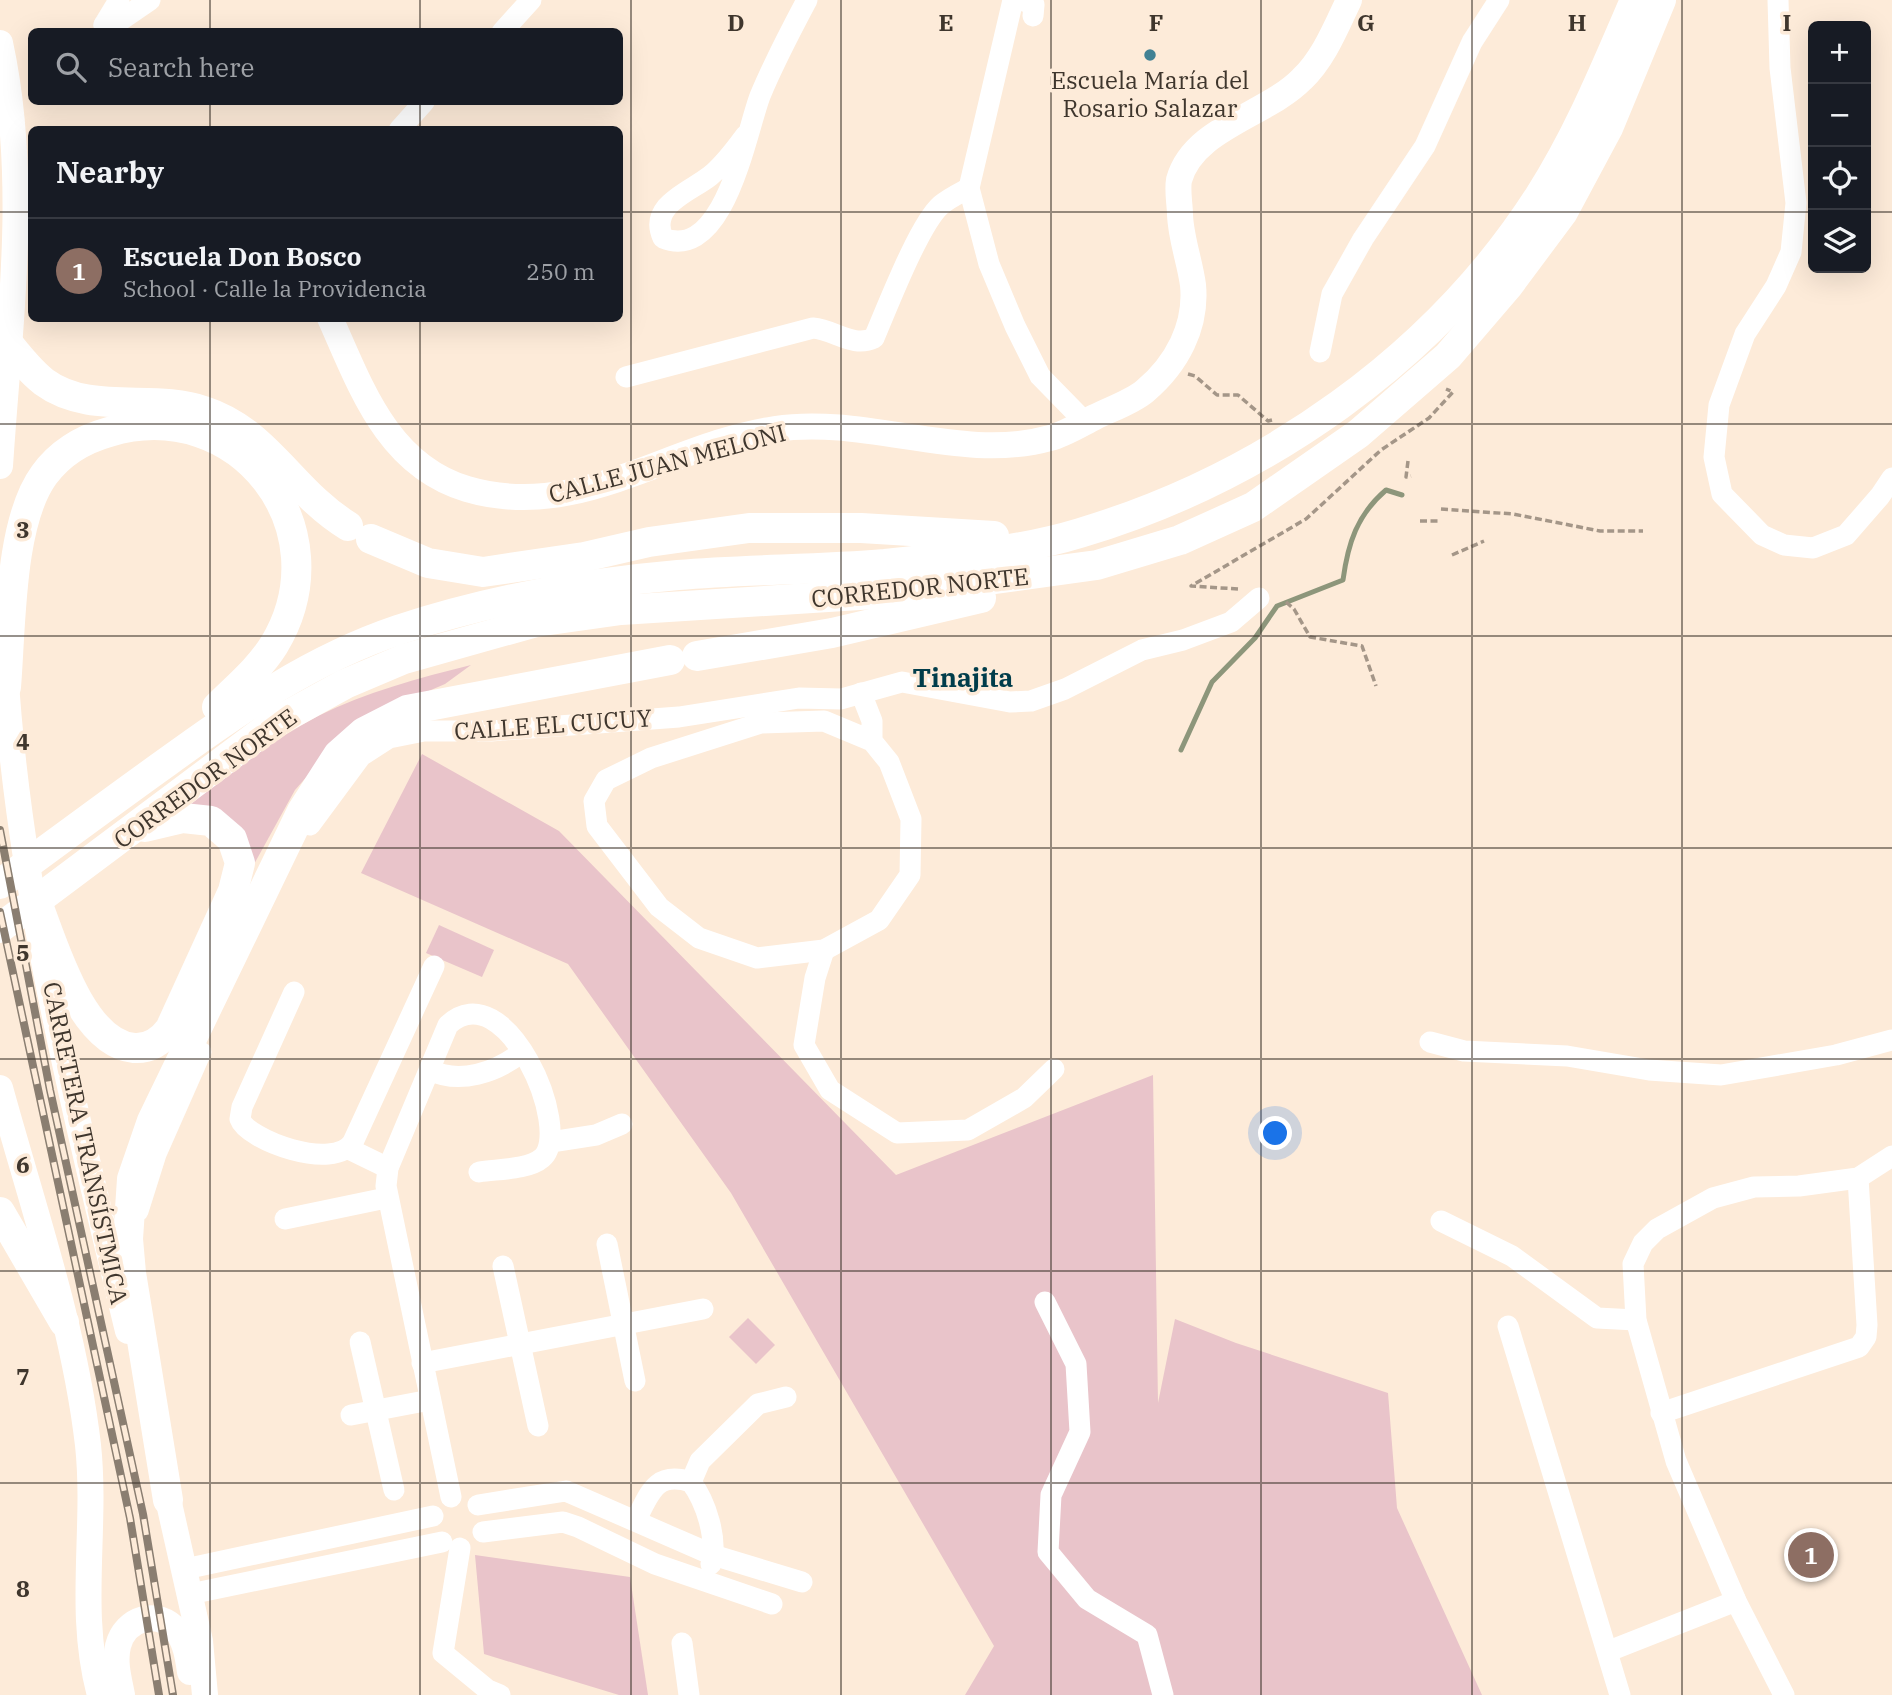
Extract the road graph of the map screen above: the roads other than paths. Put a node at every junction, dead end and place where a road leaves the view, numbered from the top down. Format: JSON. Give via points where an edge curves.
{"nodes":[{"id":1,"x":119,"y":0,"type":"edge"},
{"id":2,"x":150,"y":0,"type":"edge"},
{"id":3,"x":531,"y":0,"type":"edge"},
{"id":4,"x":807,"y":0,"type":"edge"},
{"id":5,"x":1013,"y":0,"type":"edge"},
{"id":6,"x":1349,"y":0,"type":"edge"},
{"id":7,"x":1499,"y":0,"type":"edge"},
{"id":8,"x":1635,"y":0,"type":"edge"},
{"id":9,"x":1661,"y":0,"type":"edge"},
{"id":10,"x":1778,"y":0,"type":"edge"},
{"id":11,"x":506,"y":28,"type":"edge"},
{"id":12,"x":0,"y":43,"type":"edge"},
{"id":13,"x":421,"y":105,"type":"edge"},
{"id":14,"x":402,"y":126,"type":"edge"},
{"id":15,"x":746,"y":135,"type":"junction"},
{"id":16,"x":970,"y":188,"type":"junction"},
{"id":17,"x":24,"y":204,"type":"edge"},
{"id":18,"x":332,"y":322,"type":"edge"},
{"id":19,"x":8,"y":343,"type":"junction"},
{"id":20,"x":1320,"y":352,"type":"dead end"},
{"id":21,"x":626,"y":377,"type":"dead end"},
{"id":22,"x":1085,"y":422,"type":"junction"},
{"id":23,"x":0,"y":466,"type":"edge"},
{"id":24,"x":1892,"y":478,"type":"edge"},
{"id":25,"x":1075,"y":535,"type":"junction"},
{"id":26,"x":1097,"y":565,"type":"junction"},
{"id":27,"x":0,"y":586,"type":"edge"},
{"id":28,"x":1259,"y":598,"type":"road end"},
{"id":29,"x":6,"y":687,"type":"junction"},
{"id":30,"x":861,"y":693,"type":"junction"},
{"id":31,"x":872,"y":741,"type":"junction"},
{"id":32,"x":122,"y":795,"type":"junction"},
{"id":33,"x":125,"y":837,"type":"junction"},
{"id":34,"x":0,"y":884,"type":"edge"},
{"id":35,"x":35,"y":897,"type":"junction"},
{"id":36,"x":0,"y":928,"type":"edge"},
{"id":37,"x":824,"y":950,"type":"junction"},
{"id":38,"x":434,"y":965,"type":"dead end"},
{"id":39,"x":294,"y":992,"type":"dead end"},
{"id":40,"x":1892,"y":1040,"type":"edge"},
{"id":41,"x":1430,"y":1042,"type":"dead end"},
{"id":42,"x":521,"y":1052,"type":"junction"},
{"id":43,"x":1054,"y":1069,"type":"dead end"},
{"id":44,"x":430,"y":1070,"type":"junction"},
{"id":45,"x":0,"y":1088,"type":"edge"},
{"id":46,"x":622,"y":1124,"type":"dead end"},
{"id":47,"x":551,"y":1142,"type":"junction"},
{"id":48,"x":349,"y":1149,"type":"junction"},
{"id":49,"x":1892,"y":1156,"type":"edge"},
{"id":50,"x":388,"y":1168,"type":"junction"},
{"id":51,"x":479,"y":1172,"type":"dead end"},
{"id":52,"x":1858,"y":1178,"type":"junction"},
{"id":53,"x":386,"y":1198,"type":"junction"},
{"id":54,"x":0,"y":1212,"type":"edge"},
{"id":55,"x":285,"y":1219,"type":"dead end"},
{"id":56,"x":1441,"y":1221,"type":"dead end"},
{"id":57,"x":128,"y":1239,"type":"junction"},
{"id":58,"x":607,"y":1244,"type":"dead end"},
{"id":59,"x":503,"y":1266,"type":"dead end"},
{"id":60,"x":1045,"y":1303,"type":"dead end"},
{"id":61,"x":703,"y":1309,"type":"dead end"},
{"id":62,"x":1636,"y":1320,"type":"junction"},
{"id":63,"x":64,"y":1322,"type":"junction"},
{"id":64,"x":623,"y":1324,"type":"junction"},
{"id":65,"x":1508,"y":1326,"type":"dead end"},
{"id":66,"x":360,"y":1342,"type":"dead end"},
{"id":67,"x":520,"y":1344,"type":"junction"},
{"id":68,"x":422,"y":1363,"type":"junction"},
{"id":69,"x":635,"y":1381,"type":"dead end"},
{"id":70,"x":786,"y":1397,"type":"dead end"},
{"id":71,"x":430,"y":1400,"type":"junction"},
{"id":72,"x":375,"y":1410,"type":"junction"},
{"id":73,"x":1661,"y":1413,"type":"junction"},
{"id":74,"x":351,"y":1415,"type":"dead end"},
{"id":75,"x":538,"y":1426,"type":"dead end"},
{"id":76,"x":691,"y":1482,"type":"junction"},
{"id":77,"x":394,"y":1490,"type":"dead end"},
{"id":78,"x":451,"y":1497,"type":"junction"},
{"id":79,"x":168,"y":1500,"type":"junction"},
{"id":80,"x":478,"y":1504,"type":"junction"},
{"id":81,"x":433,"y":1516,"type":"junction"},
{"id":82,"x":636,"y":1520,"type":"junction"},
{"id":83,"x":483,"y":1532,"type":"junction"},
{"id":84,"x":451,"y":1545,"type":"junction"},
{"id":85,"x":713,"y":1555,"type":"junction"},
{"id":86,"x":187,"y":1581,"type":"junction"},
{"id":87,"x":802,"y":1582,"type":"dead end"},
{"id":88,"x":706,"y":1583,"type":"junction"},
{"id":89,"x":1736,"y":1601,"type":"junction"},
{"id":90,"x":772,"y":1604,"type":"dead end"},
{"id":91,"x":681,"y":1643,"type":"dead end"},
{"id":92,"x":1609,"y":1651,"type":"junction"},
{"id":93,"x":1776,"y":1692,"type":"edge"},
{"id":94,"x":100,"y":1695,"type":"edge"},
{"id":95,"x":122,"y":1695,"type":"edge"},
{"id":96,"x":192,"y":1695,"type":"edge"},
{"id":97,"x":205,"y":1695,"type":"edge"},
{"id":98,"x":500,"y":1695,"type":"edge"},
{"id":99,"x":689,"y":1695,"type":"edge"},
{"id":100,"x":1163,"y":1695,"type":"edge"},
{"id":101,"x":1620,"y":1695,"type":"edge"}],
"edges":[{"from":1,"to":2,"type":"street","via":[[104,26]]},
{"from":3,"to":11,"type":"street"},
{"from":4,"to":15,"type":"street","via":[[780,47]]},
{"from":5,"to":16,"type":"street"},
{"from":6,"to":22,"type":"main road","name":"CALLE JUAN MELONI","via":[[1324,51],[1305,77],[1286,94],[1201,143],[1186,164],[1178,182],[1181,231],[1193,286],[1192,325],[1144,392]]},
{"from":7,"to":20,"type":"street","via":[[1472,42],[1425,146],[1332,294]]},
{"from":8,"to":25,"type":"highway","name":"CORREDOR NORTE","via":[[1586,113],[1540,195],[1486,271],[1424,335],[1337,408],[1236,470],[1160,507]]},
{"from":9,"to":26,"type":"highway","name":"CORREDOR NORTE","via":[[1608,128],[1563,212],[1448,356],[1358,434],[1253,507],[1180,540]]},
{"from":10,"to":24,"type":"street","via":[[1780,68],[1796,203],[1791,252],[1776,286],[1745,334],[1719,405],[1714,457],[1722,494],[1762,535],[1784,545],[1813,548],[1846,536]]},
{"from":12,"to":17,"type":"main road"},
{"from":13,"to":14,"type":"street"},
{"from":15,"to":15,"type":"street","via":[[741,166],[730,192],[700,232],[687,242],[663,238],[659,229],[664,209],[710,176]]},
{"from":16,"to":21,"type":"street","via":[[934,214],[874,338],[858,343],[814,328]]},
{"from":16,"to":22,"type":"street","via":[[989,264],[1015,326],[1040,376]]},
{"from":17,"to":19,"type":"main road"},
{"from":18,"to":22,"type":"main road","name":"CALLE JUAN MELONI","via":[[372,409],[393,442],[428,471],[464,488],[510,499],[559,496],[775,429],[825,426],[970,445],[1013,445],[1052,438]]},
{"from":19,"to":23,"type":"main road"},
{"from":19,"to":25,"type":"highway","via":[[36,375],[67,394],[188,406],[228,421],[260,443],[315,504],[359,532],[428,563],[483,572],[750,528]]},
{"from":25,"to":32,"type":"highway","name":"CORREDOR NORTE","via":[[980,553],[890,563],[619,581],[527,594],[463,611],[330,658],[260,695]]},
{"from":26,"to":33,"type":"highway","name":"CORREDOR NORTE","via":[[891,593],[621,610],[536,622],[471,639],[404,659],[345,684],[274,723]]},
{"from":26,"to":57,"type":"highway","via":[[832,633],[407,710],[364,732],[338,755],[320,780],[152,1122],[132,1179]]},
{"from":27,"to":29,"type":"main road","name":"CARRETERA TRANSÍSTMICA"},
{"from":28,"to":30,"type":"street","name":"CALLE EL CUCUY","via":[[1231,622],[1142,650],[1031,701],[1010,702],[902,682]]},
{"from":29,"to":32,"type":"highway","via":[[20,536],[32,496],[53,465],[86,440],[135,426],[186,428],[240,453],[270,483],[291,525],[296,570],[289,613],[255,671]]},
{"from":29,"to":35,"type":"main road","name":"CARRETERA TRANSÍSTMICA"},
{"from":30,"to":31,"type":"street","via":[[872,721]]},
{"from":30,"to":57,"type":"street","name":"CALLE EL CUCUY","via":[[679,717],[491,732],[424,732],[389,738],[361,755],[304,834],[229,988],[156,1154]]},
{"from":31,"to":37,"type":"street","via":[[889,762],[911,819],[910,875],[879,920]]},
{"from":31,"to":37,"type":"street","via":[[824,721],[761,723],[651,758],[606,780],[594,801],[597,826],[659,907],[699,938],[757,958]]},
{"from":32,"to":34,"type":"highway","name":"CORREDOR NORTE"},
{"from":33,"to":35,"type":"highway","via":[[171,820],[201,818],[226,830],[239,855],[233,891],[170,1029],[161,1039],[145,1047],[128,1047],[108,1039],[94,1026],[68,978]]},
{"from":33,"to":36,"type":"highway","name":"CORREDOR NORTE"},
{"from":35,"to":79,"type":"main road","name":"CARRETERA TRANSÍSTMICA","via":[[68,1079]]},
{"from":37,"to":43,"type":"street","via":[[804,1045],[830,1090],[897,1133],[968,1130],[1024,1098]]},
{"from":38,"to":48,"type":"street"},
{"from":39,"to":48,"type":"street","via":[[242,1107],[241,1124],[303,1154],[330,1156]]},
{"from":40,"to":41,"type":"street","via":[[1721,1075],[1649,1070],[1567,1056],[1464,1051]]},
{"from":42,"to":44,"type":"street","via":[[478,1074],[449,1077]]},
{"from":42,"to":44,"type":"street","via":[[503,1026],[481,1013],[467,1012],[448,1025]]},
{"from":42,"to":47,"type":"street","via":[[547,1102]]},
{"from":44,"to":50,"type":"street"},
{"from":45,"to":63,"type":"main road"},
{"from":46,"to":47,"type":"street","via":[[596,1135]]},
{"from":47,"to":51,"type":"street","via":[[535,1163]]},
{"from":48,"to":50,"type":"street"},
{"from":49,"to":52,"type":"street"},
{"from":50,"to":53,"type":"street"},
{"from":52,"to":62,"type":"street","via":[[1754,1186],[1713,1198],[1666,1222],[1650,1235],[1633,1264]]},
{"from":52,"to":73,"type":"street","via":[[1867,1325],[1859,1347]]},
{"from":53,"to":55,"type":"street"},
{"from":53,"to":68,"type":"street"},
{"from":54,"to":63,"type":"highway"},
{"from":56,"to":62,"type":"street","via":[[1512,1256],[1597,1318]]},
{"from":57,"to":79,"type":"highway"},
{"from":58,"to":64,"type":"street"},
{"from":59,"to":67,"type":"street"},
{"from":60,"to":100,"type":"street","via":[[1076,1364],[1080,1432],[1051,1495],[1048,1552],[1087,1600],[1147,1635]]},
{"from":61,"to":64,"type":"street"},
{"from":62,"to":73,"type":"street"},
{"from":63,"to":94,"type":"main road","via":[[88,1447],[88,1624]]},
{"from":64,"to":67,"type":"street"},
{"from":64,"to":69,"type":"street"},
{"from":65,"to":92,"type":"street"},
{"from":66,"to":72,"type":"street"},
{"from":67,"to":68,"type":"street"},
{"from":67,"to":75,"type":"street"},
{"from":68,"to":71,"type":"street"},
{"from":70,"to":76,"type":"street","via":[[758,1404],[700,1461]]},
{"from":71,"to":72,"type":"street"},
{"from":71,"to":78,"type":"street"},
{"from":72,"to":74,"type":"street"},
{"from":72,"to":77,"type":"street"},
{"from":73,"to":89,"type":"street","via":[[1694,1506]]},
{"from":76,"to":82,"type":"street","via":[[662,1479]]},
{"from":76,"to":85,"type":"street","via":[[706,1508]]},
{"from":78,"to":80,"type":"street"},
{"from":78,"to":81,"type":"street"},
{"from":79,"to":86,"type":"main road","name":"CARRETERA TRANSÍSTMICA"},
{"from":80,"to":82,"type":"street","via":[[566,1491]]},
{"from":80,"to":83,"type":"street"},
{"from":81,"to":84,"type":"street","via":[[434,1531]]},
{"from":81,"to":86,"type":"street"},
{"from":82,"to":85,"type":"street"},
{"from":83,"to":84,"type":"street","via":[[478,1540]]},
{"from":83,"to":88,"type":"street","via":[[563,1522]]},
{"from":84,"to":86,"type":"street"},
{"from":84,"to":98,"type":"street","via":[[443,1653]]},
{"from":85,"to":87,"type":"street"},
{"from":85,"to":88,"type":"street"},
{"from":86,"to":97,"type":"main road","name":"CARRETERA TRANSÍSTMICA"},
{"from":88,"to":90,"type":"street"},
{"from":89,"to":92,"type":"street"},
{"from":89,"to":93,"type":"street"},
{"from":91,"to":99,"type":"street"},
{"from":92,"to":101,"type":"street"},
{"from":95,"to":96,"type":"main road","via":[[116,1666],[121,1636],[135,1621],[153,1618],[168,1623],[181,1639]]}]}
